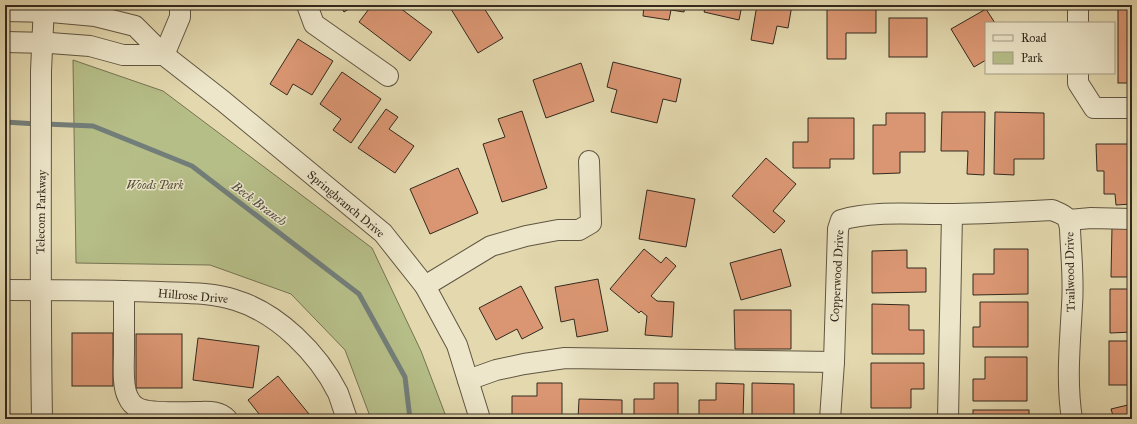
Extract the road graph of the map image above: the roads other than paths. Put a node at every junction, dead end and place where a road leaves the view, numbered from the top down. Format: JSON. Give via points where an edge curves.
{"nodes":[{"id":1,"x":180,"y":5,"type":"edge"},
{"id":2,"x":307,"y":5,"type":"edge"},
{"id":3,"x":1078,"y":5,"type":"edge"},
{"id":4,"x":44,"y":9,"type":"edge"},
{"id":5,"x":5,"y":11,"type":"edge"},
{"id":6,"x":119,"y":22,"type":"junction"},
{"id":7,"x":1078,"y":22,"type":"edge"},
{"id":8,"x":5,"y":42,"type":"edge"},
{"id":9,"x":43,"y":43,"type":"junction"},
{"id":10,"x":112,"y":52,"type":"junction"},
{"id":11,"x":164,"y":55,"type":"junction"},
{"id":12,"x":1078,"y":74,"type":"edge"},
{"id":13,"x":388,"y":76,"type":"dead end"},
{"id":14,"x":1132,"y":108,"type":"edge"},
{"id":15,"x":588,"y":161,"type":"dead end"},
{"id":16,"x":952,"y":214,"type":"junction"},
{"id":17,"x":1132,"y":219,"type":"edge"},
{"id":18,"x":1068,"y":220,"type":"junction"},
{"id":19,"x":425,"y":286,"type":"junction"},
{"id":20,"x":5,"y":290,"type":"edge"},
{"id":21,"x":40,"y":290,"type":"junction"},
{"id":22,"x":124,"y":291,"type":"junction"},
{"id":23,"x":834,"y":362,"type":"junction"},
{"id":24,"x":468,"y":380,"type":"junction"},
{"id":25,"x":42,"y":419,"type":"edge"},
{"id":26,"x":227,"y":419,"type":"edge"},
{"id":27,"x":347,"y":419,"type":"edge"},
{"id":28,"x":480,"y":419,"type":"edge"},
{"id":29,"x":830,"y":419,"type":"edge"},
{"id":30,"x":948,"y":419,"type":"edge"},
{"id":31,"x":1072,"y":419,"type":"edge"}],
"edges":[{"from":1,"to":11,"type":"street","via":[[180,17]]},
{"from":2,"to":13,"type":"street","via":[[314,24]]},
{"from":3,"to":7,"type":"street"},
{"from":4,"to":5,"type":"street","name":"Springbranch Drive"},
{"from":4,"to":6,"type":"street","name":"Springbranch Drive"},
{"from":4,"to":9,"type":"street","name":"Telecom Parkway"},
{"from":6,"to":10,"type":"street"},
{"from":6,"to":11,"type":"street","name":"Springbranch Drive","via":[[135,26]]},
{"from":8,"to":9,"type":"street"},
{"from":9,"to":10,"type":"street","via":[[90,46]]},
{"from":9,"to":21,"type":"street","name":"Telecom Parkway"},
{"from":10,"to":11,"type":"street","via":[[123,55]]},
{"from":11,"to":19,"type":"street","name":"Springbranch Drive","via":[[383,233]]},
{"from":12,"to":14,"type":"street","via":[[1078,83],[1094,108]]},
{"from":15,"to":19,"type":"street","via":[[591,223],[579,230],[558,230],[491,246]]},
{"from":16,"to":18,"type":"street","name":"Trailwood Drive","via":[[1052,210],[1064,215]]},
{"from":16,"to":23,"type":"street","name":"Copperwood Drive","via":[[875,215],[841,220],[838,229]]},
{"from":16,"to":30,"type":"street"},
{"from":17,"to":18,"type":"street"},
{"from":18,"to":31,"type":"street","name":"Trailwood Drive","via":[[1072,304],[1069,400]]},
{"from":19,"to":24,"type":"street","name":"Springbranch Drive","via":[[457,345]]},
{"from":20,"to":21,"type":"street","name":"Hillrose Drive"},
{"from":21,"to":22,"type":"street","name":"Hillrose Drive"},
{"from":21,"to":25,"type":"street","name":"Telecom Parkway"},
{"from":22,"to":26,"type":"street","via":[[125,389],[131,403],[139,409],[146,410],[221,413]]},
{"from":22,"to":27,"type":"street","name":"Hillrose Drive","via":[[208,295],[235,300],[261,311],[305,346],[323,368],[338,394]]},
{"from":23,"to":24,"type":"street","via":[[565,358],[517,365]]},
{"from":23,"to":29,"type":"street","name":"Copperwood Drive"},
{"from":24,"to":28,"type":"street","name":"Springbranch Drive"}]}
